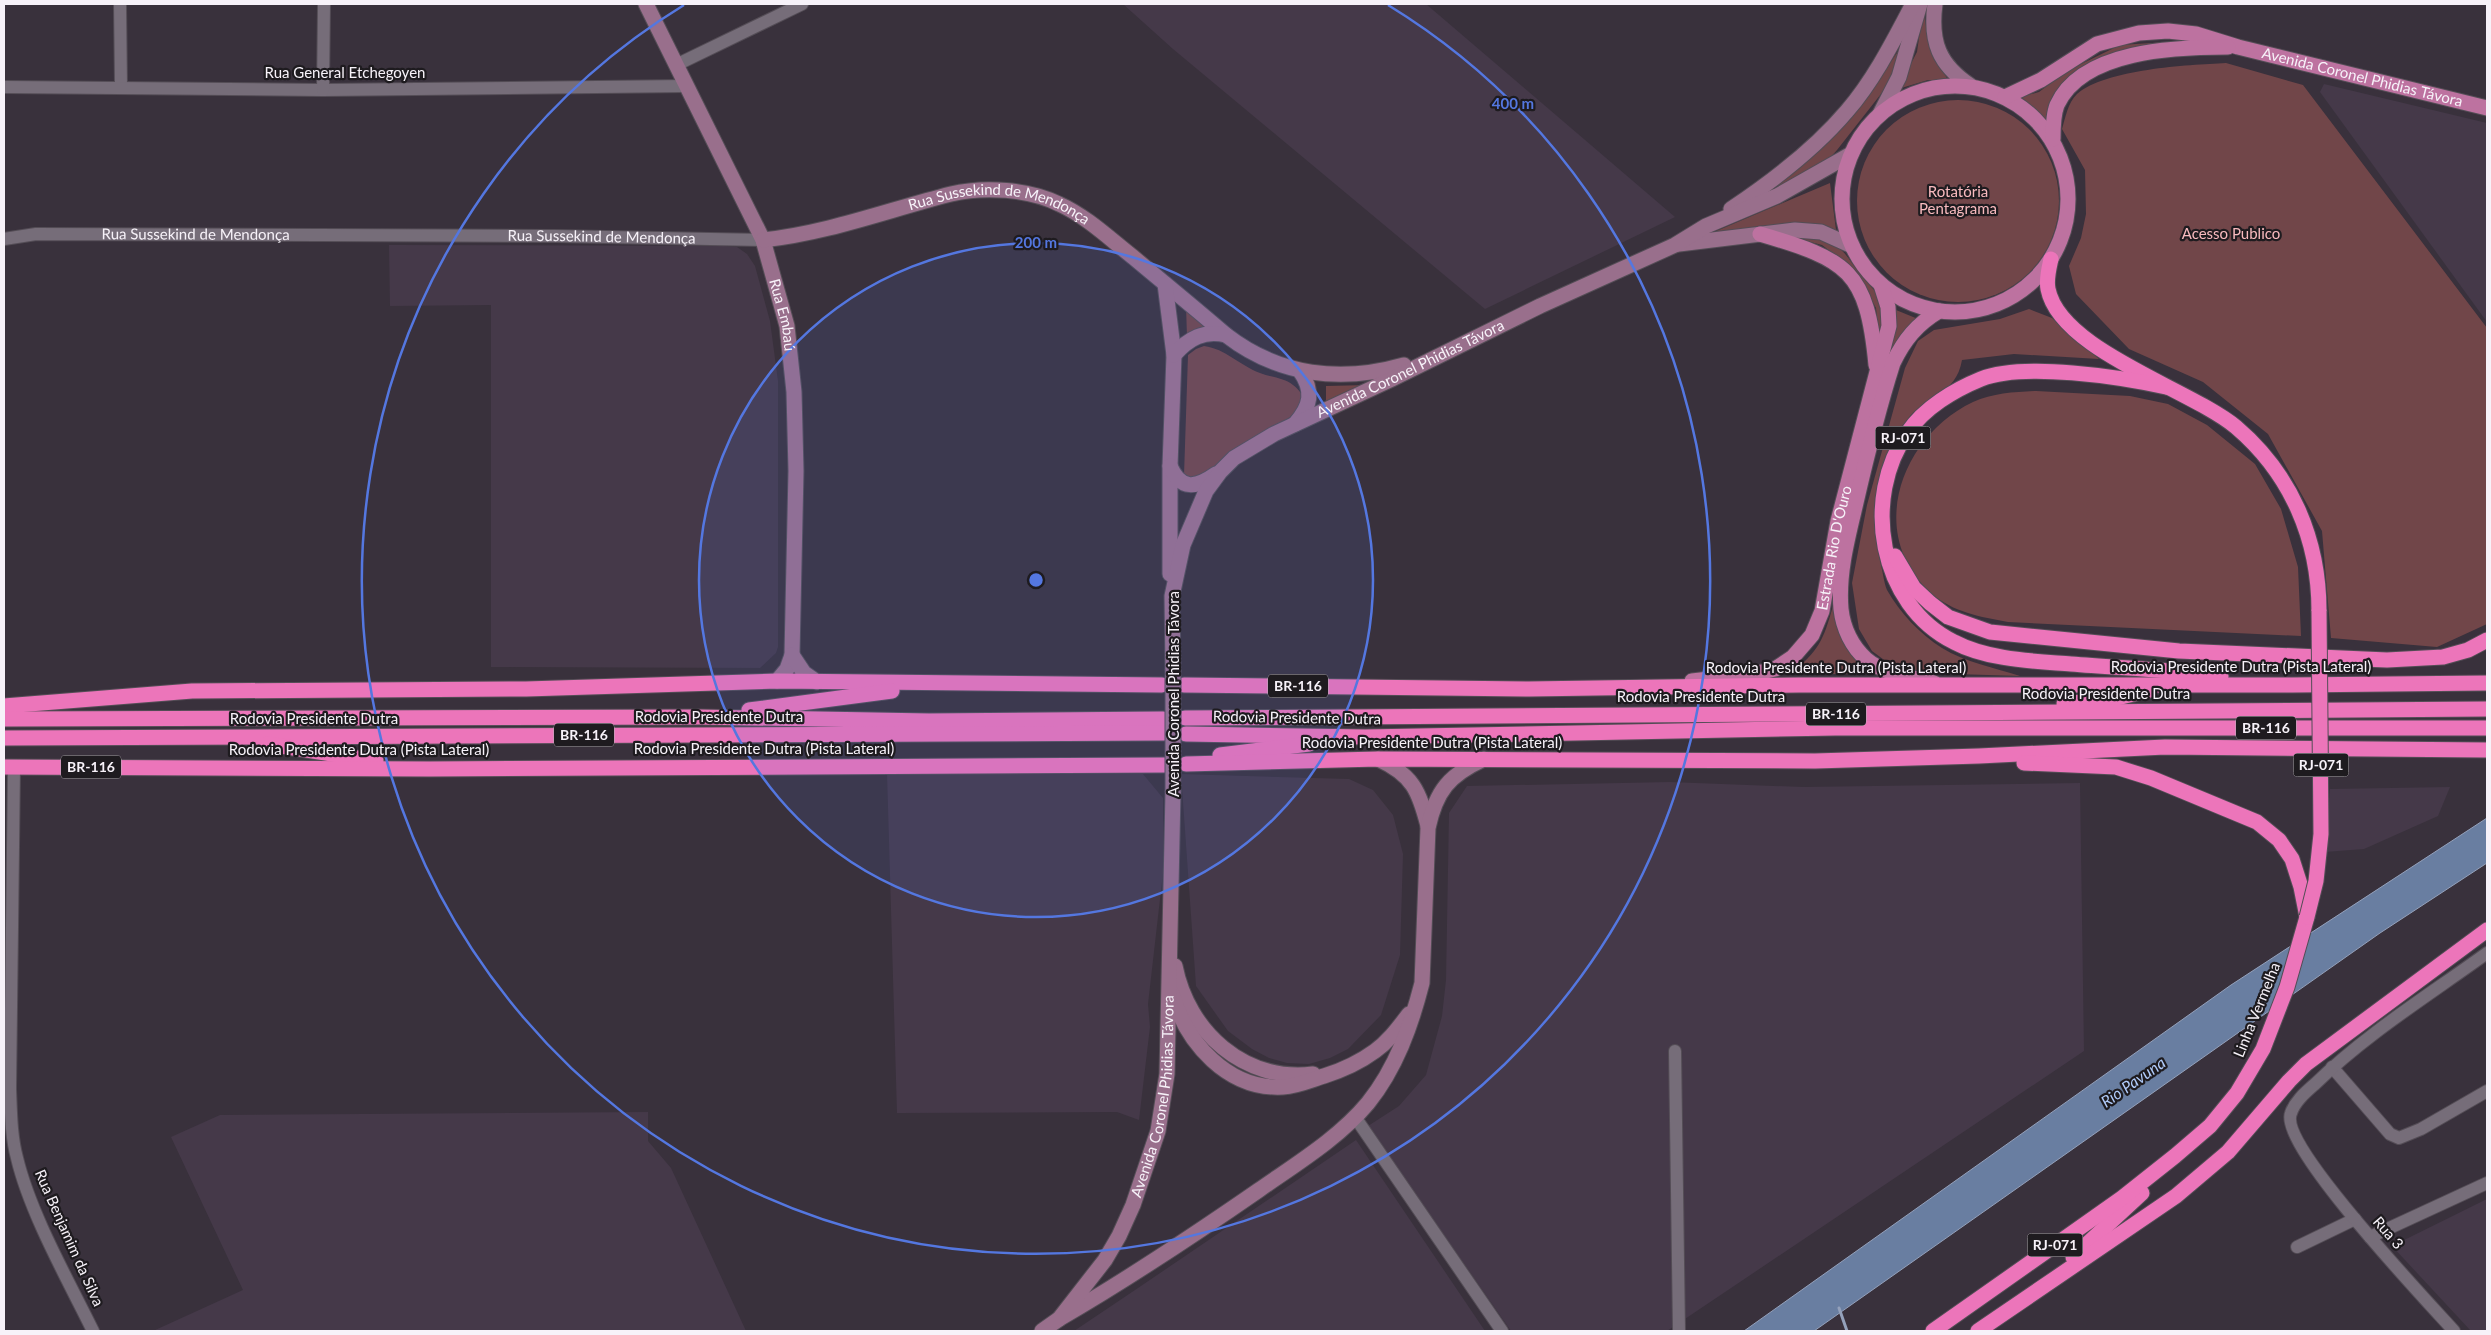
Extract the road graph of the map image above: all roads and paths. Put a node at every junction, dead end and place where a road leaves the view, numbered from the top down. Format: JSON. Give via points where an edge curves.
{"nodes":[{"id":1,"x":120,"y":4,"type":"edge"},
{"id":2,"x":324,"y":4,"type":"edge"},
{"id":3,"x":646,"y":4,"type":"edge"},
{"id":4,"x":802,"y":4,"type":"edge"},
{"id":5,"x":1913,"y":4,"type":"edge"},
{"id":6,"x":1920,"y":4,"type":"edge"},
{"id":7,"x":1935,"y":4,"type":"edge"},
{"id":8,"x":2238,"y":47,"type":"junction"},
{"id":9,"x":676,"y":65,"type":"junction"},
{"id":10,"x":687,"y":86,"type":"junction"},
{"id":11,"x":1971,"y":86,"type":"junction"},
{"id":12,"x":4,"y":87,"type":"edge"},
{"id":13,"x":121,"y":88,"type":"junction"},
{"id":14,"x":323,"y":90,"type":"junction"},
{"id":15,"x":2006,"y":97,"type":"junction"},
{"id":16,"x":2487,"y":108,"type":"edge"},
{"id":17,"x":1880,"y":114,"type":"junction"},
{"id":18,"x":2053,"y":140,"type":"junction"},
{"id":19,"x":1851,"y":154,"type":"junction"},
{"id":20,"x":1706,"y":226,"type":"junction"},
{"id":21,"x":1760,"y":234,"type":"junction"},
{"id":22,"x":4,"y":239,"type":"edge"},
{"id":23,"x":763,"y":240,"type":"junction"},
{"id":24,"x":1675,"y":245,"type":"junction"},
{"id":25,"x":1852,"y":246,"type":"junction"},
{"id":26,"x":2051,"y":259,"type":"junction"},
{"id":27,"x":1165,"y":284,"type":"junction"},
{"id":28,"x":1882,"y":285,"type":"junction"},
{"id":29,"x":1939,"y":311,"type":"junction"},
{"id":30,"x":1226,"y":335,"type":"junction"},
{"id":31,"x":1174,"y":355,"type":"junction"},
{"id":32,"x":1437,"y":356,"type":"junction"},
{"id":33,"x":1300,"y":371,"type":"junction"},
{"id":34,"x":1876,"y":376,"type":"junction"},
{"id":35,"x":2166,"y":387,"type":"junction"},
{"id":36,"x":1294,"y":425,"type":"junction"},
{"id":37,"x":1170,"y":466,"type":"junction"},
{"id":38,"x":1220,"y":472,"type":"junction"},
{"id":39,"x":1882,"y":529,"type":"junction"},
{"id":40,"x":1172,"y":596,"type":"junction"},
{"id":41,"x":2487,"y":640,"type":"edge"},
{"id":42,"x":792,"y":655,"type":"junction"},
{"id":43,"x":776,"y":681,"type":"junction"},
{"id":44,"x":818,"y":682,"type":"junction"},
{"id":45,"x":2487,"y":682,"type":"edge"},
{"id":46,"x":943,"y":684,"type":"junction"},
{"id":47,"x":2166,"y":684,"type":"junction"},
{"id":48,"x":1162,"y":685,"type":"dead end"},
{"id":49,"x":1184,"y":685,"type":"dead end"},
{"id":50,"x":1941,"y":685,"type":"junction"},
{"id":51,"x":2292,"y":685,"type":"junction"},
{"id":52,"x":1646,"y":686,"type":"junction"},
{"id":53,"x":4,"y":706,"type":"edge"},
{"id":54,"x":2487,"y":709,"type":"edge"},
{"id":55,"x":1838,"y":714,"type":"junction"},
{"id":56,"x":699,"y":717,"type":"junction"},
{"id":57,"x":1185,"y":718,"type":"dead end"},
{"id":58,"x":4,"y":719,"type":"edge"},
{"id":59,"x":2487,"y":728,"type":"edge"},
{"id":60,"x":1186,"y":734,"type":"dead end"},
{"id":61,"x":222,"y":737,"type":"junction"},
{"id":62,"x":1365,"y":737,"type":"junction"},
{"id":63,"x":4,"y":738,"type":"edge"},
{"id":64,"x":2487,"y":750,"type":"edge"},
{"id":65,"x":1979,"y":756,"type":"junction"},
{"id":66,"x":1378,"y":759,"type":"junction"},
{"id":67,"x":1484,"y":760,"type":"junction"},
{"id":68,"x":1165,"y":763,"type":"dead end"},
{"id":69,"x":9,"y":767,"type":"edge"},
{"id":70,"x":430,"y":769,"type":"junction"},
{"id":71,"x":1428,"y":828,"type":"junction"},
{"id":72,"x":2307,"y":917,"type":"junction"},
{"id":73,"x":2487,"y":930,"type":"edge"},
{"id":74,"x":1170,"y":940,"type":"junction"},
{"id":75,"x":2487,"y":953,"type":"edge"},
{"id":76,"x":1169,"y":978,"type":"junction"},
{"id":77,"x":1416,"y":1005,"type":"junction"},
{"id":78,"x":1675,"y":1050,"type":"dead end"},
{"id":79,"x":2332,"y":1067,"type":"junction"},
{"id":80,"x":1336,"y":1072,"type":"junction"},
{"id":81,"x":2487,"y":1091,"type":"edge"},
{"id":82,"x":1356,"y":1117,"type":"junction"},
{"id":83,"x":2175,"y":1156,"type":"junction"},
{"id":84,"x":2487,"y":1183,"type":"edge"},
{"id":85,"x":2355,"y":1219,"type":"junction"},
{"id":86,"x":2370,"y":1237,"type":"junction"},
{"id":87,"x":2297,"y":1247,"type":"dead end"},
{"id":88,"x":2041,"y":1288,"type":"junction"},
{"id":89,"x":1059,"y":1319,"type":"junction"},
{"id":90,"x":93,"y":1331,"type":"edge"},
{"id":91,"x":1042,"y":1331,"type":"edge"},
{"id":92,"x":1502,"y":1331,"type":"edge"},
{"id":93,"x":1679,"y":1331,"type":"edge"},
{"id":94,"x":1933,"y":1331,"type":"edge"},
{"id":95,"x":1978,"y":1331,"type":"edge"},
{"id":96,"x":2454,"y":1331,"type":"edge"}],
"edges":[{"from":1,"to":13,"type":"street"},
{"from":2,"to":14,"type":"street"},
{"from":3,"to":9,"type":"street","name":"Rua Embaú"},
{"from":4,"to":9,"type":"street"},
{"from":5,"to":20,"type":"street","via":[[1849,109],[1768,184]]},
{"from":6,"to":17,"type":"street","via":[[1899,78]]},
{"from":7,"to":11,"type":"street","via":[[1933,31],[1937,49],[1953,74]]},
{"from":8,"to":15,"type":"main road","name":"Avenida Coronel Phidias Távora","via":[[2196,34],[2168,31],[2116,38],[2087,49],[2041,80]]},
{"from":8,"to":16,"type":"main road","name":"Avenida Coronel Phidias Távora"},
{"from":8,"to":18,"type":"main road","name":"Avenida Coronel Phidias Távora","via":[[2172,49],[2092,70],[2064,93],[2057,106]]},
{"from":9,"to":10,"type":"street","name":"Rua Embaú"},
{"from":10,"to":14,"type":"street","name":"Rua General Etchegoyen"},
{"from":10,"to":23,"type":"street","name":"Rua Embaú"},
{"from":11,"to":15,"type":"main road"},
{"from":11,"to":17,"type":"main road","via":[[1932,88],[1914,93]]},
{"from":12,"to":13,"type":"street","name":"Rua General Etchegoyen"},
{"from":13,"to":14,"type":"street","name":"Rua General Etchegoyen"},
{"from":15,"to":18,"type":"main road","via":[[2032,115]]},
{"from":17,"to":19,"type":"main road"},
{"from":18,"to":26,"type":"main road","via":[[2064,165],[2069,199],[2061,240]]},
{"from":19,"to":20,"type":"street","name":"Avenida Coronel Phidias Távora","via":[[1777,196]]},
{"from":19,"to":25,"type":"main road","via":[[1842,200],[1845,228]]},
{"from":20,"to":24,"type":"street","name":"Avenida Coronel Phidias Távora"},
{"from":21,"to":24,"type":"street","name":"Avenida Coronel Phidias Távora"},
{"from":21,"to":25,"type":"street","name":"Avenida Coronel Phidias Távora","via":[[1796,230],[1821,232]]},
{"from":21,"to":34,"type":"main road","via":[[1823,255],[1857,285],[1867,310]]},
{"from":22,"to":23,"type":"street","name":"Rua Sussekind de Mendonça","via":[[46,234]]},
{"from":23,"to":27,"type":"street","name":"Rua Sussekind de Mendonça","via":[[795,237],[863,221],[953,194],[988,190],[1014,192],[1060,204],[1099,230]]},
{"from":23,"to":42,"type":"street","name":"Rua Embaú","via":[[788,326],[794,384],[796,471]]},
{"from":24,"to":32,"type":"street","name":"Avenida Coronel Phidias Távora"},
{"from":25,"to":28,"type":"main road","via":[[1864,267]]},
{"from":26,"to":29,"type":"main road","via":[[2022,290],[2003,301],[1961,312]]},
{"from":26,"to":35,"type":"highway","number":"RJ-071","via":[[2048,288],[2055,308],[2063,318],[2094,344]]},
{"from":27,"to":30,"type":"street","name":"Rua Sussekind de Mendonça"},
{"from":27,"to":31,"type":"street"},
{"from":28,"to":29,"type":"main road","via":[[1918,306]]},
{"from":28,"to":34,"type":"main road","name":"Estrada Rio D'Ouro","via":[[1889,326]]},
{"from":29,"to":50,"type":"main road","name":"Estrada Rio D'Ouro","via":[[1914,330],[1893,363],[1859,487],[1844,555],[1841,592],[1845,627],[1866,659],[1885,669]]},
{"from":30,"to":31,"type":"street","via":[[1204,333]]},
{"from":30,"to":33,"type":"street","name":"Rua Sussekind de Mendonça","via":[[1268,362]]},
{"from":31,"to":37,"type":"street"},
{"from":32,"to":33,"type":"street","name":"Rua Sussekind de Mendonça","via":[[1381,372],[1327,374]]},
{"from":32,"to":36,"type":"street","name":"Avenida Coronel Phidias Távora"},
{"from":33,"to":36,"type":"street","via":[[1308,383],[1310,395],[1306,410]]},
{"from":34,"to":52,"type":"main road","name":"Estrada Rio D'Ouro","via":[[1838,521],[1822,611],[1808,642],[1788,661],[1763,672]]},
{"from":35,"to":39,"type":"highway","number":"RJ-071","via":[[2107,377],[2015,372],[1983,378],[1964,387],[1919,418],[1897,449],[1886,483]]},
{"from":35,"to":72,"type":"highway","name":"Linha Vermelha","number":"RJ-071","bridge":true,"via":[[2227,420],[2256,446],[2278,473],[2298,508],[2310,541],[2317,575],[2319,611],[2321,834],[2316,881]]},
{"from":36,"to":38,"type":"street","name":"Avenida Coronel Phidias Távora","via":[[1251,446]]},
{"from":37,"to":38,"type":"street","via":[[1177,480],[1192,485]]},
{"from":37,"to":40,"type":"street"},
{"from":38,"to":40,"type":"street","name":"Avenida Coronel Phidias Távora","via":[[1206,491],[1190,526]]},
{"from":39,"to":41,"type":"highway","via":[[1914,588],[1948,617],[1990,632],[2179,651],[2387,660],[2443,657]]},
{"from":39,"to":51,"type":"highway","number":"RJ-071","via":[[1892,573],[1908,605],[1937,633],[1976,651],[2034,661]]},
{"from":40,"to":74,"type":"street","name":"Avenida Coronel Phidias Távora","bridge":true},
{"from":42,"to":43,"type":"street","name":"Rua Embaú","via":[[787,669]]},
{"from":42,"to":44,"type":"street","via":[[804,673]]},
{"from":43,"to":44,"type":"highway"},
{"from":43,"to":53,"type":"highway","via":[[526,689],[192,691]]},
{"from":44,"to":46,"type":"highway"},
{"from":45,"to":51,"type":"highway","name":"Rodovia Presidente Dutra (Pista Lateral)","number":"BR-116"},
{"from":46,"to":48,"type":"highway"},
{"from":46,"to":56,"type":"highway"},
{"from":47,"to":50,"type":"highway","name":"Rodovia Presidente Dutra (Pista Lateral)","number":"BR-116"},
{"from":47,"to":51,"type":"highway","name":"Rodovia Presidente Dutra (Pista Lateral)","number":"BR-116"},
{"from":47,"to":55,"type":"highway","via":[[2118,698],[2063,704],[1879,708]]},
{"from":49,"to":52,"type":"highway","name":"Rodovia Presidente Dutra (Pista Lateral)","number":"BR-116"},
{"from":50,"to":52,"type":"highway","name":"Rodovia Presidente Dutra (Pista Lateral)","number":"BR-116"},
{"from":54,"to":55,"type":"highway","name":"Rodovia Presidente Dutra","number":"BR-116"},
{"from":55,"to":57,"type":"highway","name":"Rodovia Presidente Dutra","number":"BR-116"},
{"from":56,"to":58,"type":"highway","name":"Rodovia Presidente Dutra","number":"BR-116"},
{"from":56,"to":61,"type":"highway","name":"Rodovia Presidente Dutra","number":"BR-116","via":[[1164,726]]},
{"from":59,"to":62,"type":"highway","name":"Rodovia Presidente Dutra","number":"BR-116","via":[[1835,728]]},
{"from":60,"to":62,"type":"highway","name":"Rodovia Presidente Dutra","number":"BR-116"},
{"from":61,"to":63,"type":"highway","name":"Rodovia Presidente Dutra","number":"BR-116"},
{"from":61,"to":70,"type":"highway"},
{"from":62,"to":66,"type":"highway","name":"Rodovia Presidente Dutra (Pista Lateral)","number":"BR-116","via":[[1186,762]]},
{"from":64,"to":65,"type":"highway","name":"Rodovia Presidente Dutra (Pista Lateral)","number":"BR-116","via":[[2165,747]]},
{"from":65,"to":67,"type":"highway","name":"Rodovia Presidente Dutra (Pista Lateral)","number":"BR-116","via":[[1814,761]]},
{"from":65,"to":72,"type":"highway","number":"RJ-071","via":[[1992,762],[2104,765],[2151,778],[2243,815],[2268,830],[2292,859]]},
{"from":66,"to":67,"type":"highway","name":"Rodovia Presidente Dutra (Pista Lateral)","number":"BR-116"},
{"from":66,"to":71,"type":"street","name":"Avenida Coronel Phidias Távora","via":[[1400,770],[1412,783]]},
{"from":67,"to":71,"type":"street","name":"Avenida Coronel Phidias Távora","via":[[1460,772],[1447,784],[1434,804]]},
{"from":68,"to":70,"type":"highway","name":"Rodovia Presidente Dutra (Pista Lateral)","number":"BR-116"},
{"from":69,"to":70,"type":"highway","name":"Rodovia Presidente Dutra (Pista Lateral)","number":"BR-116"},
{"from":69,"to":90,"type":"street","name":"Rua Benjamim da Silva","via":[[12,1128],[17,1159],[30,1196]]},
{"from":71,"to":77,"type":"street","name":"Avenida Coronel Phidias Távora","via":[[1424,962]]},
{"from":72,"to":83,"type":"highway","name":"Linha Vermelha","number":"RJ-071","via":[[2287,987],[2255,1064],[2227,1107],[2198,1138]]},
{"from":73,"to":88,"type":"highway","via":[[2306,1064],[2228,1152],[2176,1196]]},
{"from":74,"to":76,"type":"street","name":"Avenida Coronel Phidias Távora"},
{"from":74,"to":80,"type":"street","via":[[1178,978],[1189,1006],[1200,1026],[1228,1053],[1252,1066],[1276,1072],[1308,1075]]},
{"from":75,"to":79,"type":"street","name":"Rua 3"},
{"from":76,"to":80,"type":"street","via":[[1186,1028],[1209,1058],[1230,1073],[1252,1083],[1281,1087]]},
{"from":76,"to":89,"type":"street","name":"Avenida Coronel Phidias Távora","via":[[1166,1088],[1158,1131],[1119,1236],[1105,1260]]},
{"from":77,"to":80,"type":"street","via":[[1377,1050]]},
{"from":77,"to":82,"type":"street","name":"Avenida Coronel Phidias Távora","via":[[1392,1066]]},
{"from":78,"to":93,"type":"street"},
{"from":79,"to":81,"type":"street","via":[[2390,1134],[2399,1138]]},
{"from":79,"to":85,"type":"street","name":"Rua 3","via":[[2302,1096],[2290,1113],[2291,1129]]},
{"from":82,"to":89,"type":"street","name":"Avenida Coronel Phidias Távora","via":[[1306,1157],[1132,1277]]},
{"from":82,"to":92,"type":"street"},
{"from":83,"to":88,"type":"highway","via":[[2152,1184]]},
{"from":83,"to":94,"type":"highway","name":"Linha Vermelha","number":"RJ-071","via":[[2122,1198]]},
{"from":84,"to":86,"type":"street"},
{"from":85,"to":86,"type":"street","name":"Rua 3"},
{"from":85,"to":87,"type":"street"},
{"from":86,"to":96,"type":"street","name":"Rua 3"},
{"from":88,"to":95,"type":"highway"},
{"from":89,"to":91,"type":"street","name":"Avenida Coronel Phidias Távora"}]}
